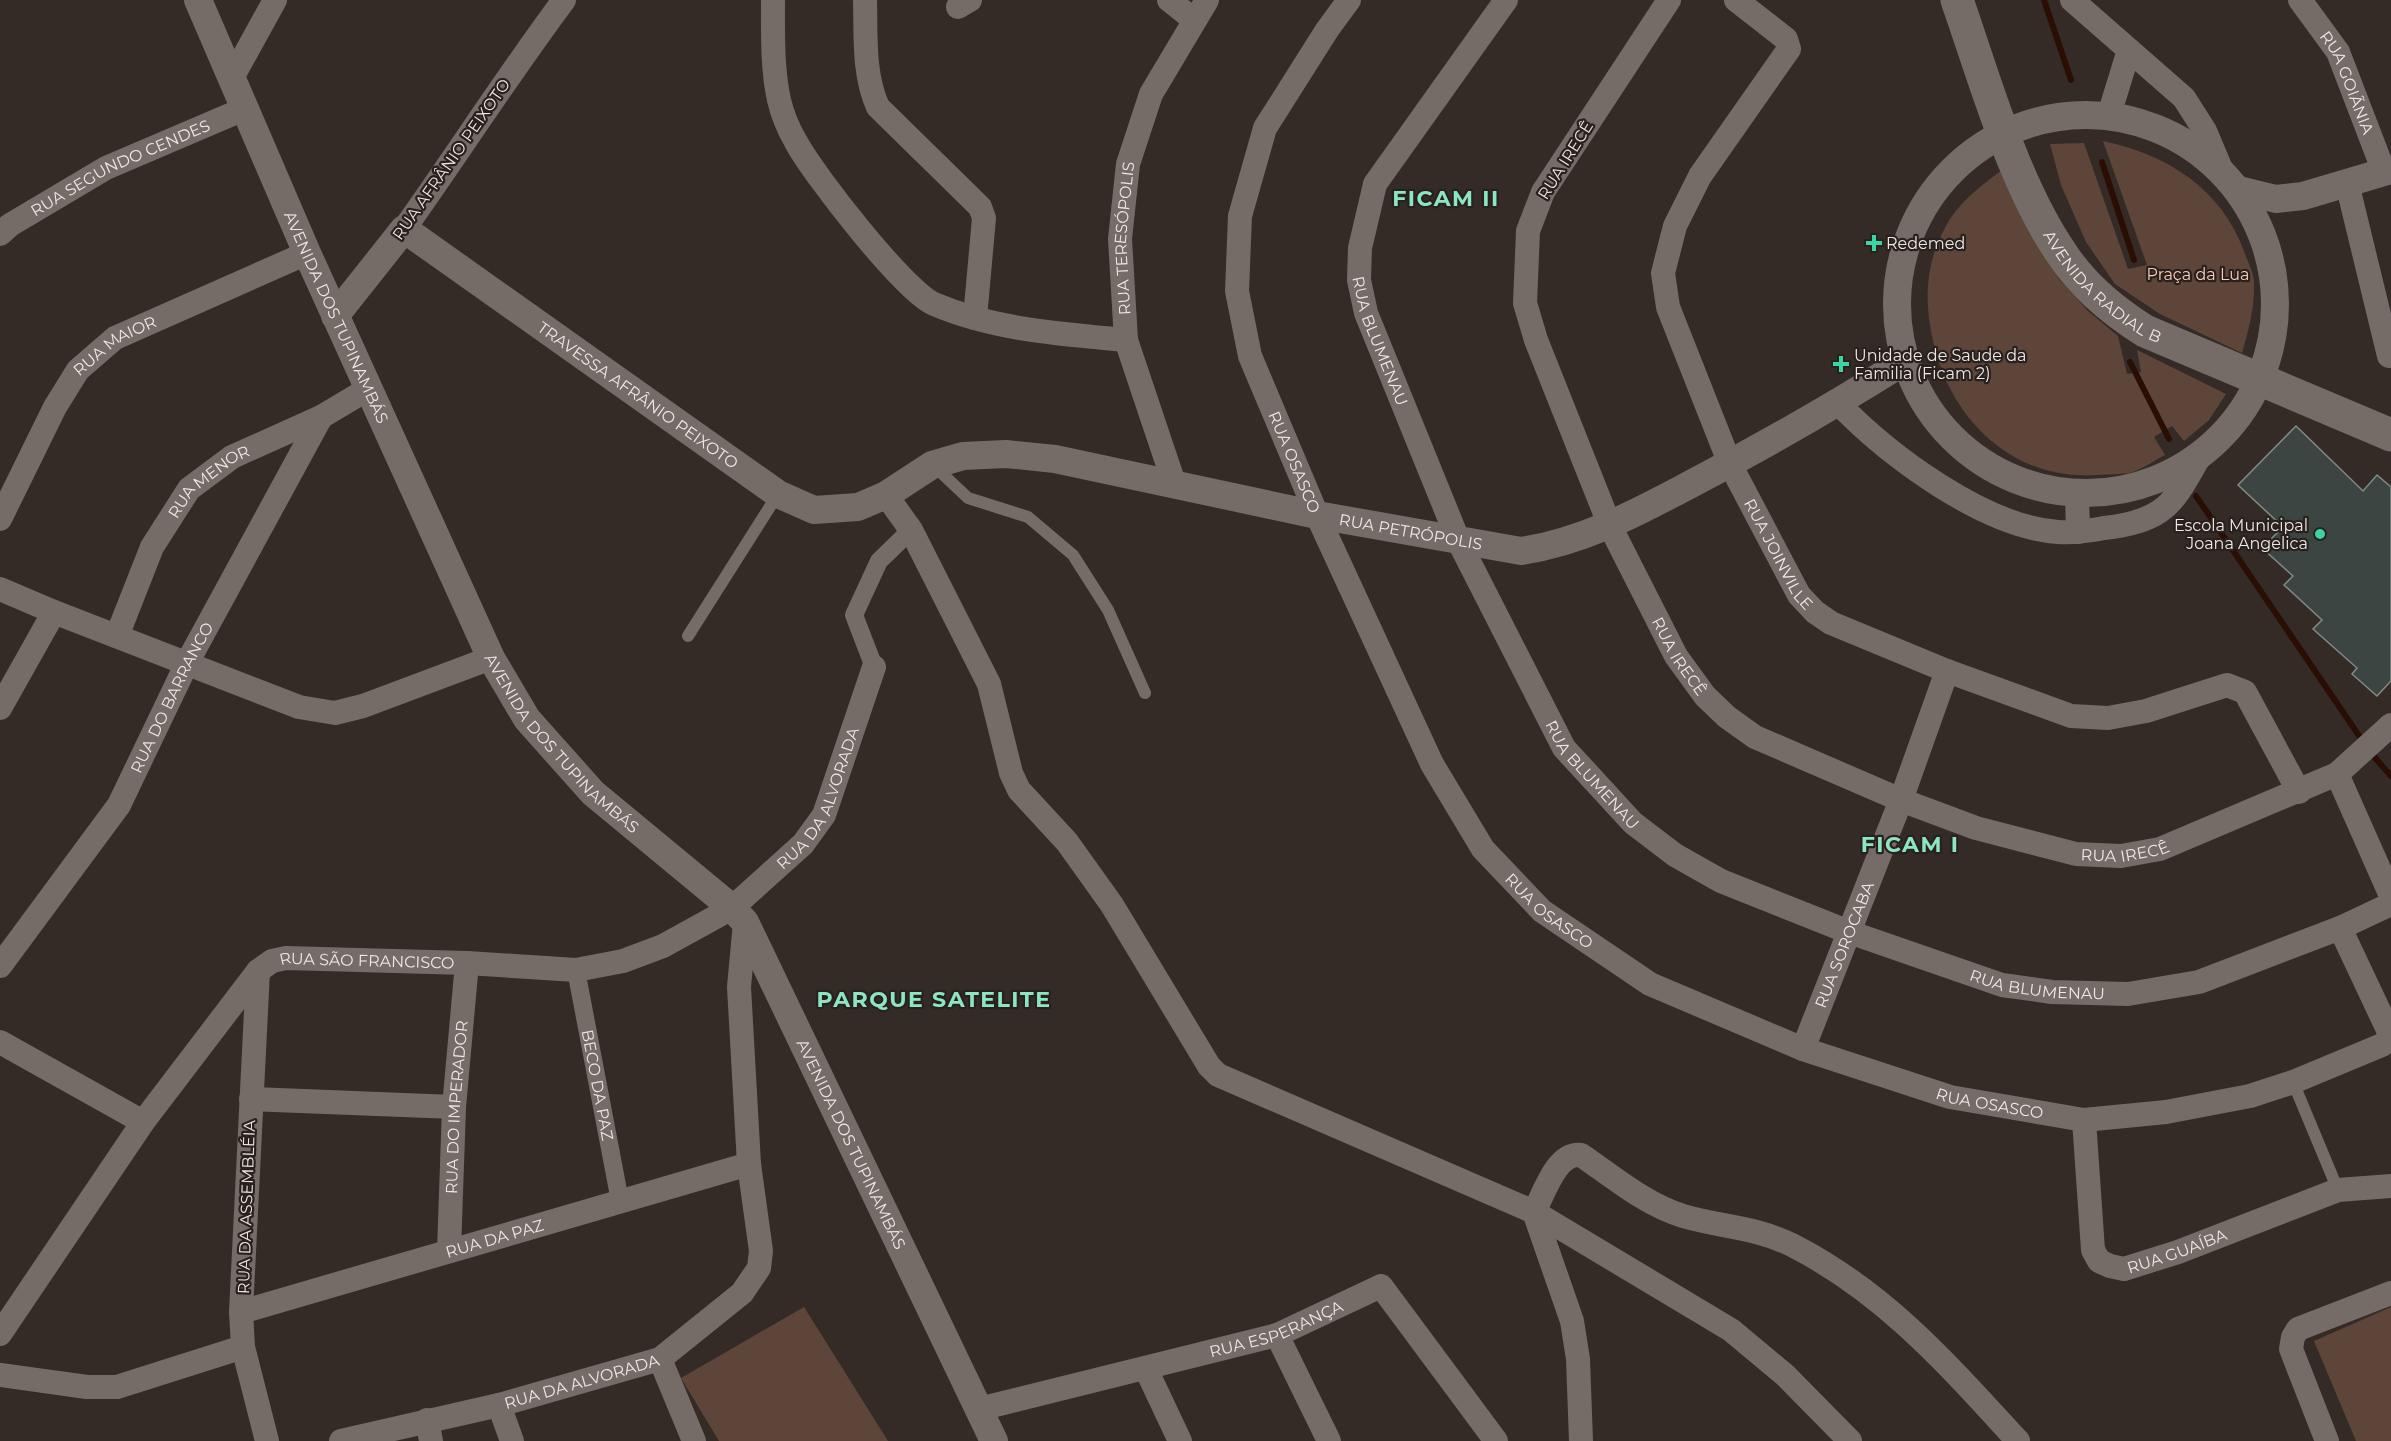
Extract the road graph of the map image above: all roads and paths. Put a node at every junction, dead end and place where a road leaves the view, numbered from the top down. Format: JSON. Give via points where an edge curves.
{"nodes":[{"id":1,"x":198,"y":0,"type":"edge"},
{"id":2,"x":275,"y":0,"type":"edge"},
{"id":3,"x":564,"y":0,"type":"edge"},
{"id":4,"x":773,"y":0,"type":"edge"},
{"id":5,"x":865,"y":0,"type":"edge"},
{"id":6,"x":1169,"y":0,"type":"edge"},
{"id":7,"x":1207,"y":0,"type":"edge"},
{"id":8,"x":1349,"y":0,"type":"edge"},
{"id":9,"x":1506,"y":0,"type":"edge"},
{"id":10,"x":1670,"y":0,"type":"edge"},
{"id":11,"x":1736,"y":0,"type":"edge"},
{"id":12,"x":1957,"y":0,"type":"edge"},
{"id":13,"x":2072,"y":0,"type":"edge"},
{"id":14,"x":2300,"y":0,"type":"edge"},
{"id":15,"x":1194,"y":20,"type":"junction"},
{"id":16,"x":2129,"y":50,"type":"junction"},
{"id":17,"x":232,"y":78,"type":"junction"},
{"id":18,"x":244,"y":109,"type":"junction"},
{"id":19,"x":2109,"y":115,"type":"junction"},
{"id":20,"x":2004,"y":132,"type":"junction"},
{"id":21,"x":2388,"y":171,"type":"edge"},
{"id":22,"x":2230,"y":180,"type":"junction"},
{"id":23,"x":2347,"y":183,"type":"junction"},
{"id":24,"x":2303,"y":196,"type":"junction"},
{"id":25,"x":404,"y":229,"type":"junction"},
{"id":26,"x":0,"y":234,"type":"edge"},
{"id":27,"x":2267,"y":247,"type":"junction"},
{"id":28,"x":307,"y":253,"type":"junction"},
{"id":29,"x":336,"y":316,"type":"junction"},
{"id":30,"x":975,"y":318,"type":"junction"},
{"id":31,"x":1126,"y":340,"type":"junction"},
{"id":32,"x":2388,"y":356,"type":"dead end"},
{"id":33,"x":1905,"y":361,"type":"junction"},
{"id":34,"x":2261,"y":380,"type":"junction"},
{"id":35,"x":368,"y":389,"type":"junction"},
{"id":36,"x":1838,"y":403,"type":"junction"},
{"id":37,"x":321,"y":417,"type":"junction"},
{"id":38,"x":2391,"y":435,"type":"edge"},
{"id":39,"x":2200,"y":456,"type":"junction"},
{"id":40,"x":1730,"y":464,"type":"junction"},
{"id":41,"x":932,"y":465,"type":"junction"},
{"id":42,"x":1175,"y":486,"type":"junction"},
{"id":43,"x":778,"y":494,"type":"junction"},
{"id":44,"x":2077,"y":494,"type":"junction"},
{"id":45,"x":886,"y":495,"type":"junction"},
{"id":46,"x":1317,"y":515,"type":"junction"},
{"id":47,"x":0,"y":519,"type":"edge"},
{"id":48,"x":1610,"y":526,"type":"junction"},
{"id":49,"x":911,"y":530,"type":"junction"},
{"id":50,"x":2078,"y":532,"type":"junction"},
{"id":51,"x":1459,"y":542,"type":"junction"},
{"id":52,"x":0,"y":589,"type":"edge"},
{"id":53,"x":54,"y":612,"type":"junction"},
{"id":54,"x":117,"y":636,"type":"junction"},
{"id":55,"x":688,"y":636,"type":"dead end"},
{"id":56,"x":491,"y":658,"type":"junction"},
{"id":57,"x":187,"y":663,"type":"junction"},
{"id":58,"x":873,"y":667,"type":"joint"},
{"id":59,"x":1947,"y":671,"type":"junction"},
{"id":60,"x":1145,"y":693,"type":"dead end"},
{"id":61,"x":0,"y":708,"type":"edge"},
{"id":62,"x":2375,"y":740,"type":"edge"},
{"id":63,"x":2337,"y":774,"type":"junction"},
{"id":64,"x":2299,"y":792,"type":"junction"},
{"id":65,"x":1901,"y":800,"type":"junction"},
{"id":66,"x":2391,"y":896,"type":"edge"},
{"id":67,"x":2391,"y":904,"type":"edge"},
{"id":68,"x":739,"y":915,"type":"junction"},
{"id":69,"x":2340,"y":928,"type":"junction"},
{"id":70,"x":1849,"y":932,"type":"junction"},
{"id":71,"x":763,"y":960,"type":"junction"},
{"id":72,"x":467,"y":963,"type":"junction"},
{"id":73,"x":0,"y":966,"type":"edge"},
{"id":74,"x":576,"y":969,"type":"junction"},
{"id":75,"x":258,"y":971,"type":"junction"},
{"id":76,"x":739,"y":987,"type":"junction"},
{"id":77,"x":0,"y":1042,"type":"edge"},
{"id":78,"x":1803,"y":1049,"type":"junction"},
{"id":79,"x":2293,"y":1082,"type":"junction"},
{"id":80,"x":251,"y":1099,"type":"junction"},
{"id":81,"x":454,"y":1107,"type":"junction"},
{"id":82,"x":2084,"y":1120,"type":"junction"},
{"id":83,"x":143,"y":1122,"type":"junction"},
{"id":84,"x":749,"y":1164,"type":"junction"},
{"id":85,"x":2391,"y":1186,"type":"edge"},
{"id":86,"x":2338,"y":1190,"type":"junction"},
{"id":87,"x":620,"y":1201,"type":"junction"},
{"id":88,"x":1534,"y":1212,"type":"junction"},
{"id":89,"x":449,"y":1251,"type":"junction"},
{"id":90,"x":2391,"y":1293,"type":"edge"},
{"id":91,"x":241,"y":1312,"type":"junction"},
{"id":92,"x":0,"y":1334,"type":"edge"},
{"id":93,"x":1277,"y":1335,"type":"junction"},
{"id":94,"x":243,"y":1347,"type":"junction"},
{"id":95,"x":660,"y":1359,"type":"junction"},
{"id":96,"x":1146,"y":1369,"type":"junction"},
{"id":97,"x":0,"y":1375,"type":"edge"},
{"id":98,"x":499,"y":1405,"type":"junction"},
{"id":99,"x":979,"y":1409,"type":"junction"},
{"id":100,"x":429,"y":1430,"type":"edge"},
{"id":101,"x":265,"y":1440,"type":"edge"},
{"id":102,"x":341,"y":1441,"type":"edge"},
{"id":103,"x":512,"y":1441,"type":"edge"},
{"id":104,"x":694,"y":1441,"type":"edge"},
{"id":105,"x":994,"y":1441,"type":"edge"},
{"id":106,"x":1180,"y":1441,"type":"edge"},
{"id":107,"x":1329,"y":1441,"type":"edge"},
{"id":108,"x":1496,"y":1441,"type":"edge"},
{"id":109,"x":1581,"y":1441,"type":"edge"},
{"id":110,"x":1850,"y":1441,"type":"edge"},
{"id":111,"x":2018,"y":1441,"type":"edge"},
{"id":112,"x":2327,"y":1441,"type":"edge"}],
"edges":[{"from":1,"to":17,"type":"street","name":"AVENIDA DOS TUPINAMBÁS"},
{"from":2,"to":17,"type":"street"},
{"from":3,"to":25,"type":"street","name":"RUA AFRÂNIO PEIXOTO"},
{"from":4,"to":30,"type":"street","via":[[779,100],[796,142],[910,287],[932,303]]},
{"from":5,"to":30,"type":"street","via":[[866,58],[878,107],[980,207],[984,218]]},
{"from":6,"to":15,"type":"street"},
{"from":7,"to":15,"type":"street","name":"RUA TERESÓPOLIS"},
{"from":8,"to":46,"type":"street","name":"RUA OSASCO","via":[[1265,128],[1240,216],[1237,291],[1250,356]]},
{"from":9,"to":51,"type":"street","name":"RUA BLUMENAU","via":[[1375,184],[1360,248],[1359,280],[1366,313]]},
{"from":10,"to":48,"type":"street","name":"RUA IRECÊ","via":[[1543,192],[1528,231],[1525,303]]},
{"from":11,"to":40,"type":"street","name":"RUA JOINVILLE","via":[[1786,39],[1789,49],[1700,177],[1675,226],[1663,273],[1668,307]]},
{"from":12,"to":20,"type":"main road","name":"AVENIDA RADIAL B"},
{"from":13,"to":16,"type":"street"},
{"from":14,"to":21,"type":"street","name":"RUA GOIÃNIA","via":[[2338,52]]},
{"from":15,"to":31,"type":"street","name":"RUA TERESÓPOLIS","via":[[1151,94],[1128,165],[1120,239]]},
{"from":16,"to":19,"type":"street"},
{"from":16,"to":22,"type":"street","via":[[2184,98]]},
{"from":17,"to":18,"type":"street","name":"AVENIDA DOS TUPINAMBÁS"},
{"from":18,"to":26,"type":"street","name":"RUA SEGUNDO CENDES","via":[[106,168]]},
{"from":18,"to":28,"type":"street","name":"AVENIDA DOS TUPINAMBÁS"},
{"from":19,"to":20,"type":"street","via":[[2057,115]]},
{"from":19,"to":22,"type":"street","via":[[2145,122],[2186,141]]},
{"from":20,"to":33,"type":"street","via":[[1966,156],[1935,189],[1912,228],[1898,282],[1896,316]]},
{"from":20,"to":34,"type":"main road","name":"AVENIDA RADIAL B","via":[[2038,215],[2062,255],[2097,294],[2118,314],[2145,331]]},
{"from":21,"to":23,"type":"street"},
{"from":22,"to":24,"type":"street","via":[[2276,199]]},
{"from":22,"to":27,"type":"street","via":[[2253,214]]},
{"from":23,"to":24,"type":"street"},
{"from":23,"to":32,"type":"street"},
{"from":24,"to":27,"type":"street","via":[[2286,207],[2276,220]]},
{"from":25,"to":29,"type":"street","name":"RUA AFRÂNIO PEIXOTO"},
{"from":25,"to":43,"type":"street","name":"TRAVESSA AFRÂNIO PEIXOTO"},
{"from":27,"to":34,"type":"street","via":[[2275,296],[2272,338]]},
{"from":28,"to":29,"type":"street","name":"AVENIDA DOS TUPINAMBÁS"},
{"from":28,"to":47,"type":"street","name":"RUA MAIOR","via":[[115,338],[78,370],[55,406]]},
{"from":29,"to":35,"type":"street","name":"AVENIDA DOS TUPINAMBÁS"},
{"from":30,"to":31,"type":"street","via":[[1037,332]]},
{"from":31,"to":42,"type":"street","name":"RUA TERESÓPOLIS"},
{"from":33,"to":36,"type":"street","name":"RUA PETRÓPOLIS"},
{"from":33,"to":44,"type":"street","via":[[1923,403],[1952,439],[1989,467],[2031,486]]},
{"from":34,"to":38,"type":"main road","name":"AVENIDA RADIAL B"},
{"from":34,"to":39,"type":"street","via":[[2246,409],[2225,435]]},
{"from":35,"to":37,"type":"street","name":"RUA MENOR"},
{"from":35,"to":56,"type":"street","name":"AVENIDA DOS TUPINAMBÁS"},
{"from":36,"to":40,"type":"street","name":"RUA PETRÓPOLIS"},
{"from":36,"to":50,"type":"street","via":[[1868,434],[1907,465],[1980,508],[2022,525]]},
{"from":37,"to":54,"type":"street","name":"RUA MENOR","via":[[232,457],[189,489],[152,547]]},
{"from":37,"to":57,"type":"street","name":"RUA DO BARRANCO"},
{"from":39,"to":44,"type":"street","via":[[2163,478],[2121,491]]},
{"from":39,"to":50,"type":"street","via":[[2161,511],[2141,520]]},
{"from":40,"to":48,"type":"street","name":"RUA PETRÓPOLIS"},
{"from":40,"to":59,"type":"street","name":"RUA JOINVILLE","via":[[1799,595],[1815,612],[1831,623]]},
{"from":41,"to":42,"type":"street","name":"RUA PETRÓPOLIS","via":[[963,456],[1006,454],[1055,459]]},
{"from":41,"to":45,"type":"street","name":"RUA PETRÓPOLIS"},
{"from":41,"to":60,"type":"lane","via":[[968,498],[1028,517],[1073,555],[1108,610]]},
{"from":42,"to":46,"type":"street","name":"RUA PETRÓPOLIS"},
{"from":43,"to":45,"type":"street","name":"TRAVESSA AFRÂNIO PEIXOTO","via":[[814,510],[834,511],[858,507]]},
{"from":43,"to":55,"type":"lane"},
{"from":44,"to":50,"type":"street"},
{"from":45,"to":49,"type":"street"},
{"from":46,"to":51,"type":"street","name":"RUA PETRÓPOLIS"},
{"from":46,"to":78,"type":"street","name":"RUA OSASCO","via":[[1432,764],[1484,849],[1542,911],[1650,984]]},
{"from":48,"to":51,"type":"street","name":"RUA PETRÓPOLIS","via":[[1543,548],[1521,551]]},
{"from":48,"to":65,"type":"street","name":"RUA IRECÊ","via":[[1676,656],[1720,711],[1755,737]]},
{"from":49,"to":58,"type":"street","via":[[879,561],[854,615]]},
{"from":49,"to":88,"type":"street","via":[[989,684],[1011,773],[1019,790],[1067,842],[1112,905],[1209,1066],[1234,1083]]},
{"from":51,"to":70,"type":"street","name":"RUA BLUMENAU","via":[[1564,748],[1626,816],[1675,855],[1721,881]]},
{"from":52,"to":53,"type":"street"},
{"from":53,"to":54,"type":"street"},
{"from":53,"to":61,"type":"street"},
{"from":54,"to":57,"type":"street"},
{"from":56,"to":57,"type":"street","via":[[363,706],[335,712],[299,707]]},
{"from":56,"to":68,"type":"street","name":"AVENIDA DOS TUPINAMBÁS","via":[[527,719],[593,793]]},
{"from":57,"to":73,"type":"street","name":"RUA DO BARRANCO","via":[[119,805]]},
{"from":58,"to":68,"type":"street","name":"RUA DA ALVORADA","via":[[824,815]]},
{"from":59,"to":64,"type":"street","name":"RUA JOINVILLE","via":[[2071,716],[2108,718],[2146,711],[2227,685],[2236,686],[2246,692]]},
{"from":59,"to":65,"type":"street","name":"RUA SOROCABA"},
{"from":62,"to":63,"type":"street","name":"RUA IRECÊ"},
{"from":63,"to":64,"type":"street","name":"RUA IRECÊ"},
{"from":63,"to":66,"type":"street"},
{"from":64,"to":65,"type":"street","name":"RUA IRECÊ","via":[[2160,849],[2121,856],[2076,854],[1976,828]]},
{"from":65,"to":70,"type":"street","name":"RUA SOROCABA"},
{"from":67,"to":69,"type":"street","name":"RUA BLUMENAU"},
{"from":68,"to":71,"type":"street","name":"AVENIDA DOS TUPINAMBÁS"},
{"from":68,"to":74,"type":"street","name":"RUA SÃO FRANCISCO","via":[[623,961]]},
{"from":68,"to":76,"type":"street","name":"RUA DA ALVORADA"},
{"from":69,"to":70,"type":"street","name":"RUA BLUMENAU","via":[[2199,982],[2127,994],[2052,992],[2002,985]]},
{"from":69,"to":79,"type":"street","name":"RUA OSASCO","via":[[2389,1032],[2388,1040],[2382,1046]]},
{"from":70,"to":78,"type":"street","name":"RUA SOROCABA"},
{"from":71,"to":76,"type":"street"},
{"from":71,"to":99,"type":"street","name":"AVENIDA DOS TUPINAMBÁS"},
{"from":72,"to":74,"type":"street","name":"RUA SÃO FRANCISCO"},
{"from":72,"to":75,"type":"street","name":"RUA SÃO FRANCISCO","via":[[286,958],[272,961]]},
{"from":72,"to":81,"type":"street","name":"RUA DO IMPERADOR"},
{"from":74,"to":87,"type":"street","name":"BECO DA PAZ"},
{"from":75,"to":80,"type":"street","name":"RUA DA ASSEMBLÉIA"},
{"from":75,"to":83,"type":"street","name":"RUA SÃO FRANCISCO"},
{"from":76,"to":84,"type":"street","name":"RUA DA ALVORADA"},
{"from":77,"to":83,"type":"street"},
{"from":78,"to":82,"type":"street","name":"RUA OSASCO","via":[[1950,1097]]},
{"from":79,"to":82,"type":"street","name":"RUA OSASCO","via":[[2166,1112]]},
{"from":79,"to":86,"type":"lane"},
{"from":80,"to":81,"type":"street"},
{"from":80,"to":91,"type":"street","name":"RUA DA ASSEMBLÉIA"},
{"from":81,"to":89,"type":"street","name":"RUA DO IMPERADOR"},
{"from":82,"to":86,"type":"street","name":"RUA GUAÍBA","via":[[2093,1250],[2099,1261],[2110,1266],[2124,1269],[2178,1252]]},
{"from":83,"to":92,"type":"street","name":"RUA SÃO FRANCISCO"},
{"from":84,"to":87,"type":"street","name":"RUA DA PAZ"},
{"from":84,"to":95,"type":"street","name":"RUA DA ALVORADA","via":[[762,1251],[759,1269],[742,1293]]},
{"from":85,"to":86,"type":"street","name":"RUA GUAÍBA"},
{"from":87,"to":89,"type":"street","name":"RUA DA PAZ"},
{"from":88,"to":109,"type":"street","via":[[1572,1321],[1578,1359]]},
{"from":88,"to":110,"type":"street","via":[[1731,1330],[1785,1375]]},
{"from":88,"to":111,"type":"street","via":[[1560,1163],[1581,1155],[1658,1205],[1682,1215],[1744,1227],[1790,1244],[1840,1271],[1886,1305],[1936,1352]]},
{"from":89,"to":91,"type":"street","name":"RUA DA PAZ"},
{"from":90,"to":112,"type":"street","via":[[2298,1329],[2293,1337],[2291,1349]]},
{"from":91,"to":94,"type":"street","name":"RUA DA ASSEMBLÉIA"},
{"from":93,"to":96,"type":"street","name":"RUA ESPERANÇA"},
{"from":93,"to":107,"type":"street"},
{"from":93,"to":108,"type":"street","name":"RUA ESPERANÇA","via":[[1381,1286]]},
{"from":94,"to":97,"type":"street","via":[[117,1386],[87,1387]]},
{"from":94,"to":101,"type":"street","name":"RUA DA ASSEMBLÉIA"},
{"from":95,"to":98,"type":"street","name":"RUA DA ALVORADA"},
{"from":95,"to":104,"type":"street"},
{"from":96,"to":99,"type":"street","name":"RUA ESPERANÇA"},
{"from":96,"to":106,"type":"street"},
{"from":98,"to":100,"type":"street","name":"RUA DA ALVORADA"},
{"from":98,"to":103,"type":"street"},
{"from":99,"to":105,"type":"street","name":"AVENIDA DOS TUPINAMBÁS"},
{"from":100,"to":102,"type":"street","name":"RUA DA ALVORADA"}]}
